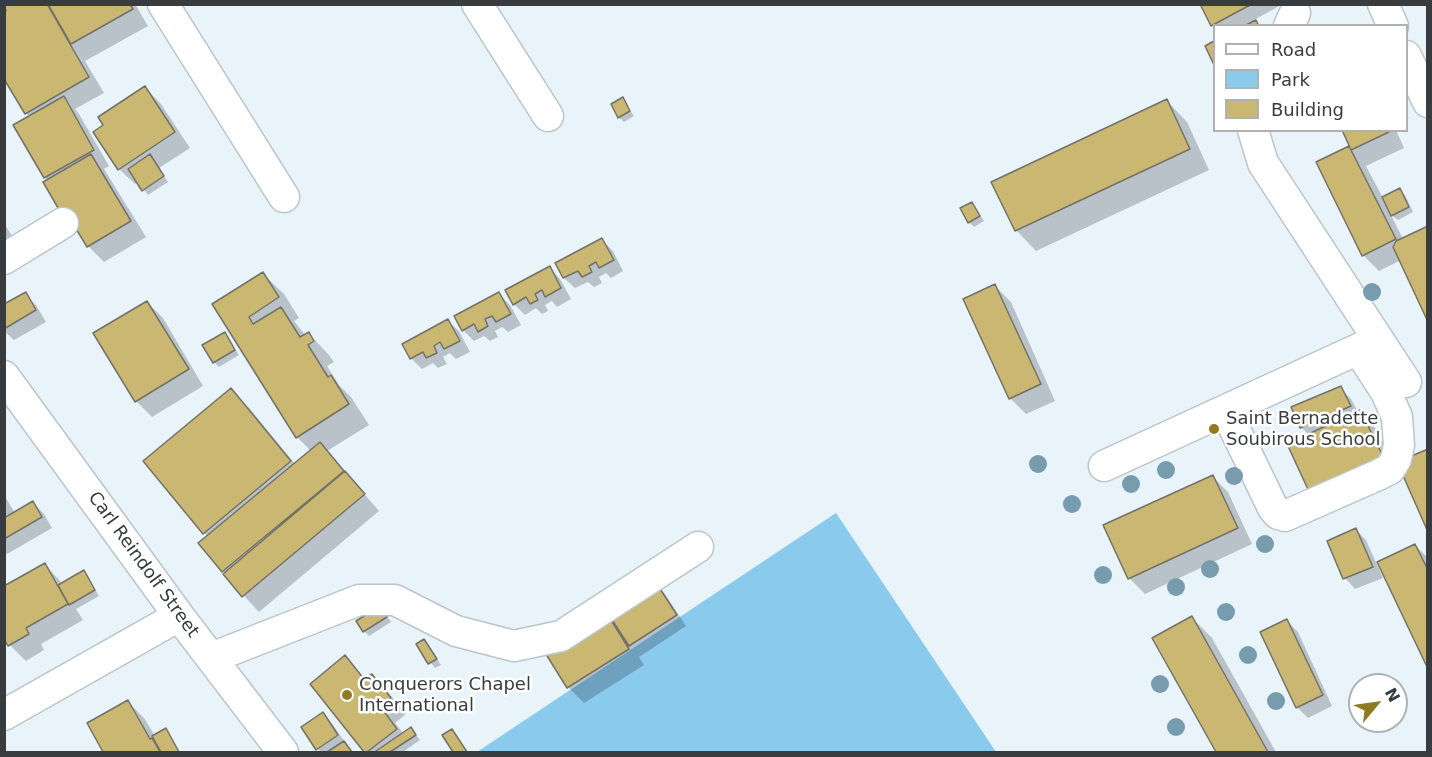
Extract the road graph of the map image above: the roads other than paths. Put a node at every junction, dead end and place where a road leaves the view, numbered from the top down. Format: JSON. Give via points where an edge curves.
{"nodes":[{"id":1,"x":163,"y":4,"type":"edge"},
{"id":2,"x":477,"y":4,"type":"edge"},
{"id":3,"x":1383,"y":4,"type":"edge"},
{"id":4,"x":1391,"y":24,"type":"edge"},
{"id":5,"x":1408,"y":58,"type":"edge"},
{"id":6,"x":1428,"y":102,"type":"edge"},
{"id":7,"x":548,"y":116,"type":"dead end"},
{"id":8,"x":1254,"y":132,"type":"edge"},
{"id":9,"x":284,"y":196,"type":"dead end"},
{"id":10,"x":63,"y":223,"type":"dead end"},
{"id":11,"x":4,"y":259,"type":"edge"},
{"id":12,"x":1368,"y":345,"type":"junction"},
{"id":13,"x":4,"y":376,"type":"edge"},
{"id":14,"x":1406,"y":383,"type":"edge"},
{"id":15,"x":1226,"y":411,"type":"junction"},
{"id":16,"x":1104,"y":466,"type":"dead end"},
{"id":17,"x":698,"y":547,"type":"dead end"},
{"id":18,"x":179,"y":616,"type":"junction"},
{"id":19,"x":211,"y":658,"type":"junction"},
{"id":20,"x":4,"y":715,"type":"edge"},
{"id":21,"x":284,"y":753,"type":"edge"}],
"edges":[{"from":1,"to":9,"type":"street"},
{"from":2,"to":7,"type":"street"},
{"from":3,"to":4,"type":"street"},
{"from":5,"to":6,"type":"street"},
{"from":8,"to":12,"type":"street","via":[[1263,163]]},
{"from":10,"to":11,"type":"street"},
{"from":12,"to":14,"type":"street"},
{"from":12,"to":15,"type":"street"},
{"from":13,"to":18,"type":"street","name":"Carl Reindolf Street"},
{"from":14,"to":15,"type":"street","via":[[1397,417],[1399,444],[1390,469],[1285,516],[1272,508]]},
{"from":15,"to":16,"type":"street"},
{"from":17,"to":19,"type":"street","via":[[561,636],[514,646],[456,631],[395,600],[359,600]]},
{"from":18,"to":19,"type":"street","name":"Carl Reindolf Street"},
{"from":18,"to":20,"type":"street"},
{"from":19,"to":21,"type":"street","name":"Carl Reindolf Street"}]}
